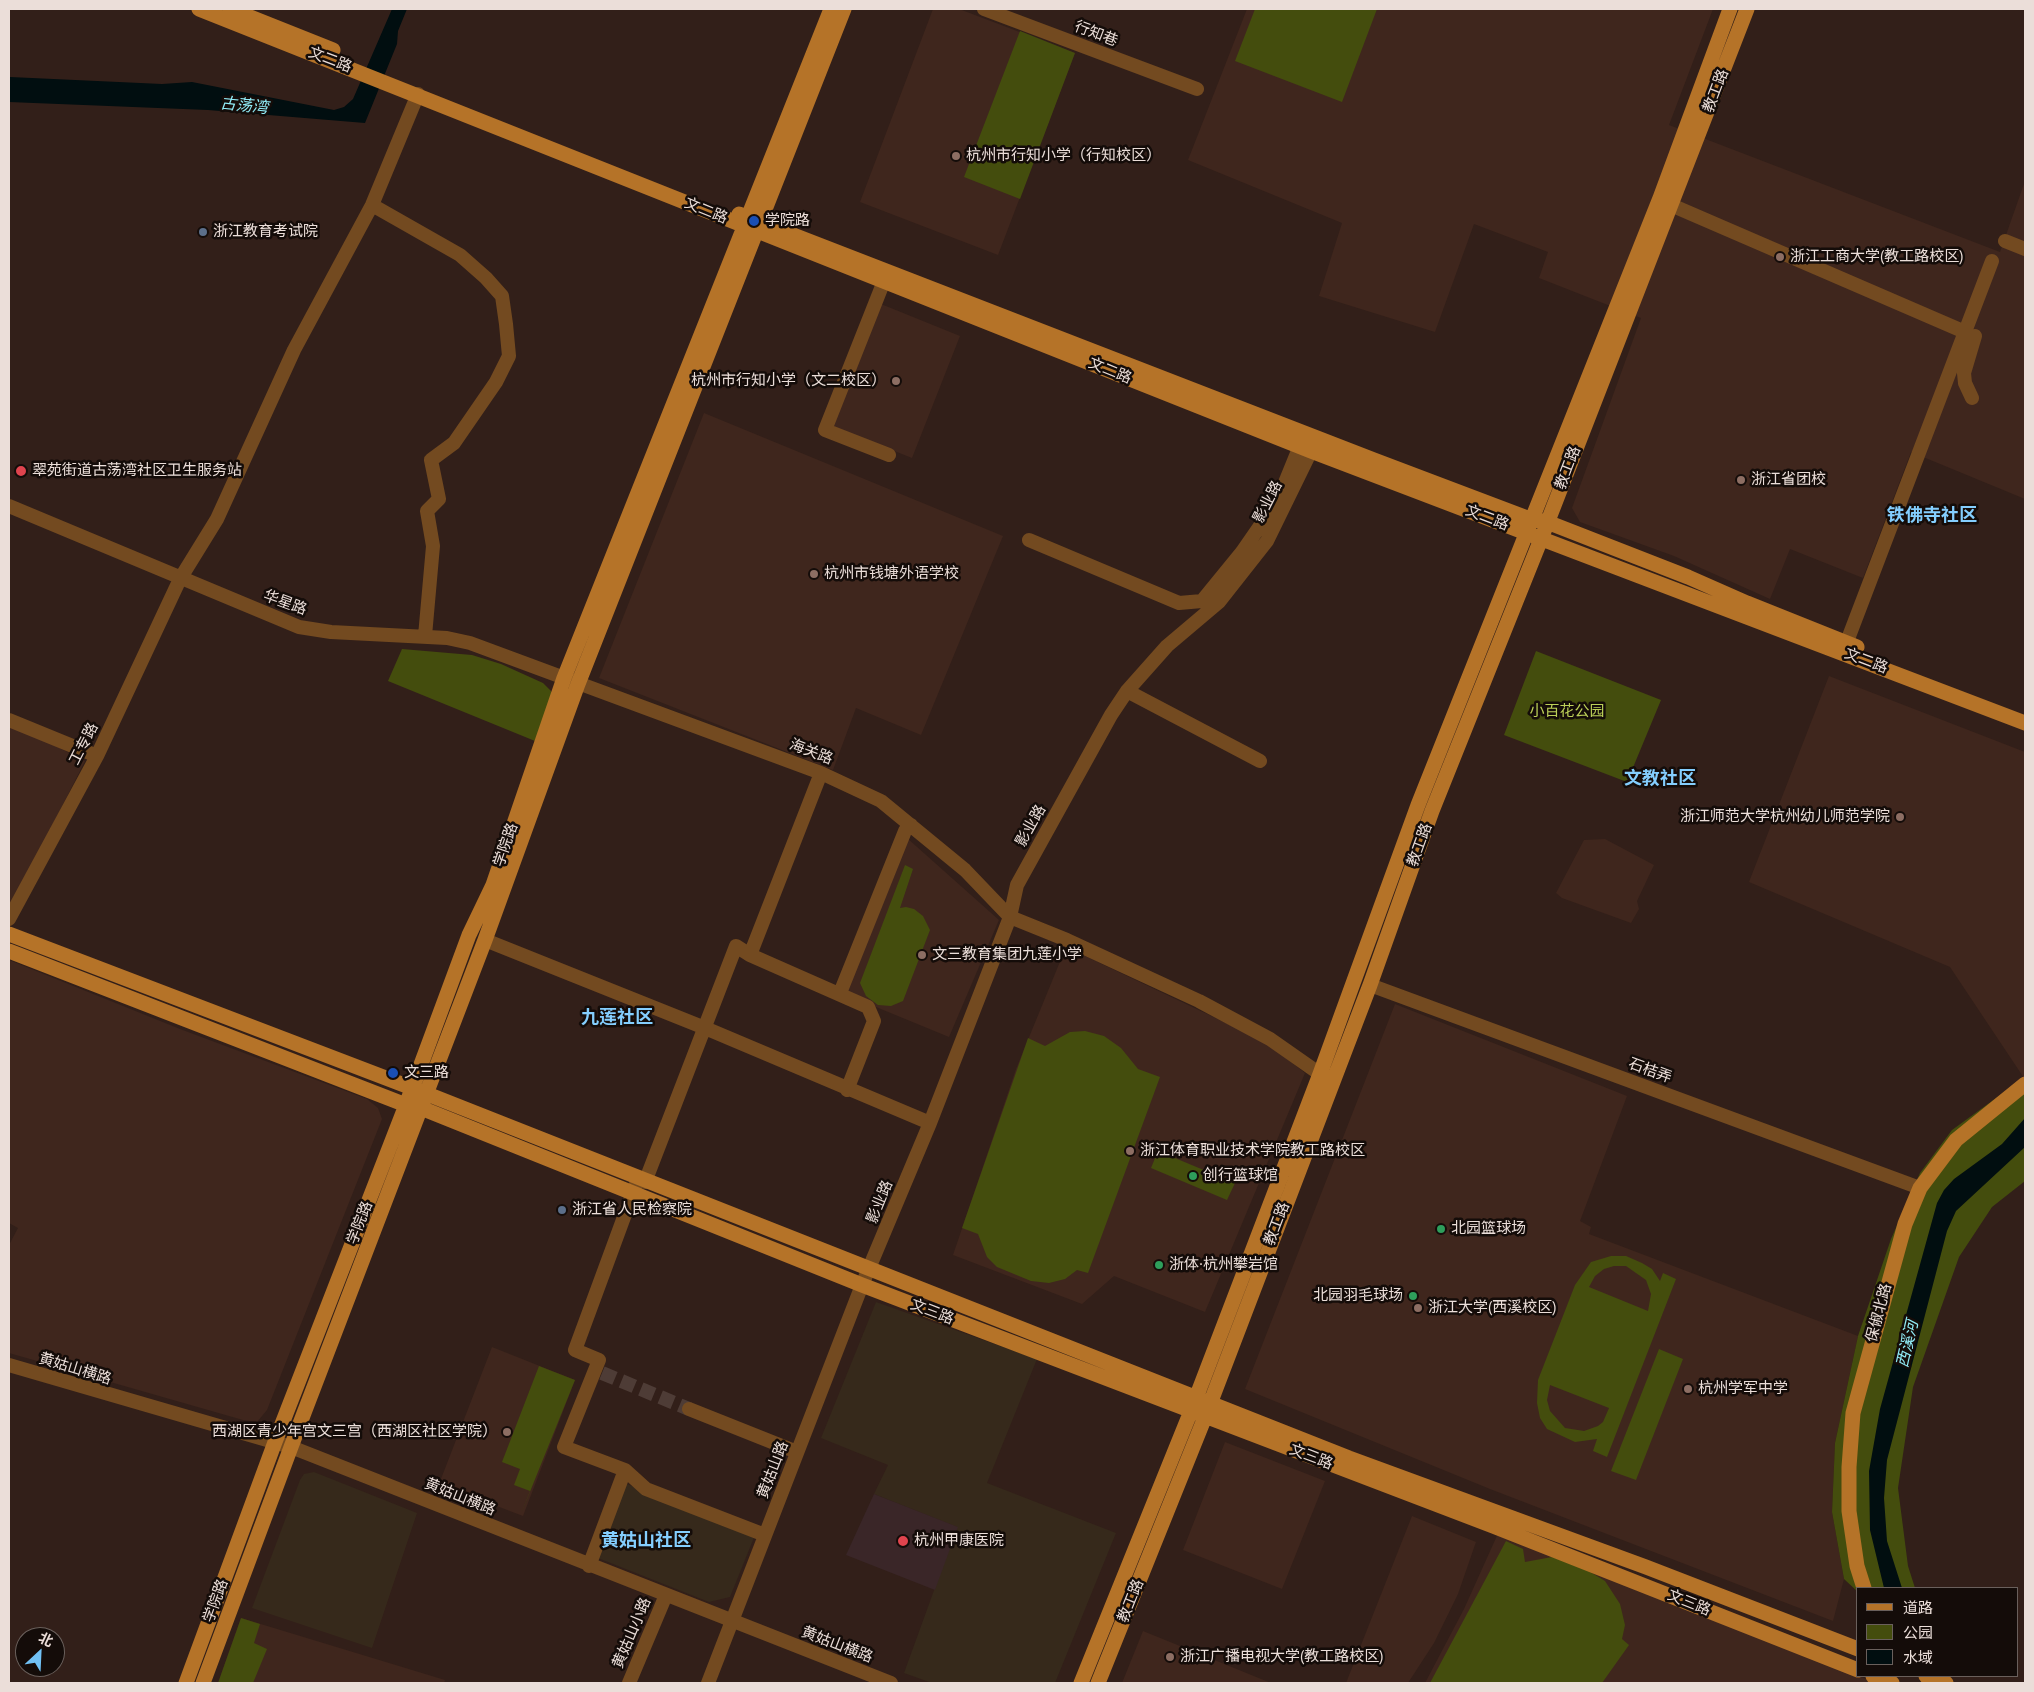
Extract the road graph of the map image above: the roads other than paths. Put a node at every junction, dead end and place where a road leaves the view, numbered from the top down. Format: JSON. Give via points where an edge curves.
{"nodes":[{"id":1,"x":199,"y":9,"type":"edge"},
{"id":2,"x":230,"y":9,"type":"edge"},
{"id":3,"x":831,"y":9,"type":"edge"},
{"id":4,"x":844,"y":9,"type":"edge"},
{"id":5,"x":984,"y":9,"type":"edge"},
{"id":6,"x":1730,"y":9,"type":"edge"},
{"id":7,"x":1747,"y":9,"type":"edge"},
{"id":8,"x":362,"y":67,"type":"junction"},
{"id":9,"x":388,"y":78,"type":"junction"},
{"id":10,"x":1197,"y":89,"type":"dead end"},
{"id":11,"x":418,"y":94,"type":"junction"},
{"id":12,"x":1671,"y":204,"type":"junction"},
{"id":13,"x":372,"y":205,"type":"junction"},
{"id":14,"x":751,"y":224,"type":"junction"},
{"id":15,"x":2004,"y":241,"type":"dead end"},
{"id":16,"x":2025,"y":249,"type":"edge"},
{"id":17,"x":1992,"y":261,"type":"dead end"},
{"id":18,"x":884,"y":281,"type":"junction"},
{"id":19,"x":1970,"y":334,"type":"junction"},
{"id":20,"x":1972,"y":398,"type":"dead end"},
{"id":21,"x":1306,"y":448,"type":"junction"},
{"id":22,"x":889,"y":455,"type":"dead end"},
{"id":23,"x":9,"y":506,"type":"edge"},
{"id":24,"x":1547,"y":522,"type":"junction"},
{"id":25,"x":1528,"y":526,"type":"junction"},
{"id":26,"x":1541,"y":539,"type":"junction"},
{"id":27,"x":1029,"y":540,"type":"dead end"},
{"id":28,"x":180,"y":579,"type":"junction"},
{"id":29,"x":426,"y":636,"type":"junction"},
{"id":30,"x":1845,"y":647,"type":"junction"},
{"id":31,"x":571,"y":681,"type":"junction"},
{"id":32,"x":1127,"y":691,"type":"junction"},
{"id":33,"x":2025,"y":714,"type":"edge"},
{"id":34,"x":9,"y":720,"type":"edge"},
{"id":35,"x":2025,"y":723,"type":"edge"},
{"id":36,"x":97,"y":756,"type":"junction"},
{"id":37,"x":1260,"y":761,"type":"dead end"},
{"id":38,"x":821,"y":773,"type":"junction"},
{"id":39,"x":911,"y":824,"type":"junction"},
{"id":40,"x":1010,"y":917,"type":"junction"},
{"id":41,"x":9,"y":919,"type":"edge"},
{"id":42,"x":9,"y":934,"type":"edge"},
{"id":43,"x":485,"y":940,"type":"junction"},
{"id":44,"x":9,"y":951,"type":"edge"},
{"id":45,"x":750,"y":955,"type":"junction"},
{"id":46,"x":1370,"y":985,"type":"junction"},
{"id":47,"x":840,"y":993,"type":"junction"},
{"id":48,"x":705,"y":1028,"type":"junction"},
{"id":49,"x":1320,"y":1074,"type":"junction"},
{"id":50,"x":2025,"y":1084,"type":"edge"},
{"id":51,"x":847,"y":1090,"type":"junction"},
{"id":52,"x":416,"y":1099,"type":"junction"},
{"id":53,"x":930,"y":1123,"type":"junction"},
{"id":54,"x":638,"y":1184,"type":"junction"},
{"id":55,"x":1920,"y":1188,"type":"junction"},
{"id":56,"x":870,"y":1269,"type":"junction"},
{"id":57,"x":862,"y":1285,"type":"junction"},
{"id":58,"x":9,"y":1365,"type":"edge"},
{"id":59,"x":1200,"y":1407,"type":"junction"},
{"id":60,"x":690,"y":1408,"type":"tunnel mouth"},
{"id":61,"x":274,"y":1442,"type":"junction"},
{"id":62,"x":290,"y":1447,"type":"junction"},
{"id":63,"x":797,"y":1452,"type":"junction"},
{"id":64,"x":625,"y":1470,"type":"junction"},
{"id":65,"x":765,"y":1535,"type":"junction"},
{"id":66,"x":589,"y":1566,"type":"junction"},
{"id":67,"x":1864,"y":1587,"type":"edge"},
{"id":68,"x":666,"y":1595,"type":"junction"},
{"id":69,"x":732,"y":1622,"type":"junction"},
{"id":70,"x":1856,"y":1648,"type":"edge"},
{"id":71,"x":1856,"y":1669,"type":"edge"},
{"id":72,"x":1876,"y":1677,"type":"edge"},
{"id":73,"x":1929,"y":1677,"type":"edge"},
{"id":74,"x":186,"y":1683,"type":"edge"},
{"id":75,"x":203,"y":1683,"type":"edge"},
{"id":76,"x":629,"y":1683,"type":"edge"},
{"id":77,"x":708,"y":1683,"type":"edge"},
{"id":78,"x":891,"y":1683,"type":"edge"},
{"id":79,"x":1081,"y":1683,"type":"edge"},
{"id":80,"x":1098,"y":1683,"type":"edge"},
{"id":81,"x":1893,"y":1683,"type":"edge"},
{"id":82,"x":1946,"y":1683,"type":"edge"}],
"edges":[{"from":1,"to":8,"type":"main road","name":"文二路"},
{"from":2,"to":8,"type":"main road","name":"文二路"},
{"from":3,"to":14,"type":"main road","name":"学院路"},
{"from":4,"to":14,"type":"main road","name":"学院路"},
{"from":5,"to":10,"type":"street","name":"行知巷"},
{"from":6,"to":25,"type":"main road","name":"教工路","via":[[1660,198]]},
{"from":7,"to":12,"type":"main road","name":"教工路"},
{"from":8,"to":9,"type":"main road","name":"文二路"},
{"from":9,"to":11,"type":"main road","name":"文二路"},
{"from":9,"to":14,"type":"main road","name":"文二路"},
{"from":11,"to":13,"type":"street","name":"工专路"},
{"from":11,"to":14,"type":"main road","name":"文二路"},
{"from":12,"to":19,"type":"street"},
{"from":12,"to":24,"type":"main road","name":"教工路"},
{"from":13,"to":28,"type":"street","name":"工专路","via":[[294,350],[217,519]]},
{"from":13,"to":29,"type":"street","via":[[460,255],[486,278],[502,296],[506,324],[509,356],[496,382],[454,443],[431,460],[439,499],[426,511],[433,546]]},
{"from":14,"to":18,"type":"main road","name":"文二路"},
{"from":14,"to":25,"type":"main road","name":"文二路"},
{"from":14,"to":31,"type":"main road","name":"学院路"},
{"from":15,"to":16,"type":"street"},
{"from":17,"to":19,"type":"street"},
{"from":18,"to":21,"type":"main road","name":"文二路"},
{"from":18,"to":22,"type":"street","via":[[825,430]]},
{"from":19,"to":20,"type":"street","via":[[1964,373]]},
{"from":19,"to":30,"type":"street"},
{"from":21,"to":25,"type":"main road","name":"文二路"},
{"from":21,"to":27,"type":"street","via":[[1278,500],[1202,601],[1179,602]]},
{"from":21,"to":32,"type":"street","name":"影业路","via":[[1267,541],[1219,602],[1167,646]]},
{"from":23,"to":28,"type":"street","name":"华星路"},
{"from":24,"to":25,"type":"main road","name":"文二路"},
{"from":24,"to":26,"type":"main road","name":"教工路"},
{"from":24,"to":30,"type":"main road","name":"文二路"},
{"from":25,"to":26,"type":"main road","name":"文二路"},
{"from":25,"to":49,"type":"main road","name":"教工路","via":[[1418,805]]},
{"from":26,"to":30,"type":"main road","name":"文二路"},
{"from":26,"to":46,"type":"main road","name":"教工路","via":[[1432,810]]},
{"from":28,"to":29,"type":"street","name":"华星路","via":[[299,628]]},
{"from":28,"to":36,"type":"street","name":"工专路"},
{"from":29,"to":31,"type":"street","name":"华星路","via":[[470,643]]},
{"from":30,"to":33,"type":"main road","name":"文二路"},
{"from":30,"to":35,"type":"main road","name":"文二路"},
{"from":31,"to":38,"type":"street","name":"海关路"},
{"from":31,"to":43,"type":"main road","name":"学院路"},
{"from":31,"to":52,"type":"main road","name":"学院路","via":[[493,885],[469,935]]},
{"from":32,"to":37,"type":"street"},
{"from":32,"to":40,"type":"street","name":"影业路","via":[[1110,715],[1017,885]]},
{"from":34,"to":36,"type":"street"},
{"from":36,"to":41,"type":"street","name":"工专路"},
{"from":38,"to":39,"type":"street","name":"海关路","via":[[881,802]]},
{"from":38,"to":45,"type":"street"},
{"from":39,"to":40,"type":"street","name":"海关路","via":[[965,870]]},
{"from":39,"to":47,"type":"street","via":[[905,831]]},
{"from":40,"to":49,"type":"street","via":[[1199,1001],[1270,1039]]},
{"from":40,"to":53,"type":"street","name":"影业路"},
{"from":42,"to":52,"type":"main road","name":"文三路"},
{"from":43,"to":48,"type":"street"},
{"from":43,"to":52,"type":"main road","name":"学院路"},
{"from":44,"to":52,"type":"main road","name":"文三路"},
{"from":45,"to":47,"type":"street"},
{"from":45,"to":48,"type":"street","via":[[736,946]]},
{"from":46,"to":55,"type":"street","name":"石桔弄"},
{"from":46,"to":59,"type":"main road","name":"教工路"},
{"from":47,"to":51,"type":"street","via":[[868,1007],[874,1021]]},
{"from":48,"to":51,"type":"street"},
{"from":48,"to":54,"type":"street"},
{"from":49,"to":59,"type":"main road","name":"教工路"},
{"from":50,"to":55,"type":"main road","name":"保俶北路","via":[[1956,1140]]},
{"from":51,"to":53,"type":"street"},
{"from":52,"to":54,"type":"main road","name":"文三路"},
{"from":52,"to":61,"type":"main road","name":"学院路"},
{"from":52,"to":62,"type":"main road","name":"学院路"},
{"from":53,"to":56,"type":"street","name":"影业路"},
{"from":54,"to":56,"type":"main road","name":"文三路"},
{"from":54,"to":57,"type":"main road","name":"文三路"},
{"from":54,"to":64,"type":"street","via":[[575,1350],[599,1360],[598,1372],[564,1447]]},
{"from":55,"to":67,"type":"main road","name":"保俶北路","via":[[1888,1281],[1854,1413],[1849,1511],[1857,1566]]},
{"from":56,"to":57,"type":"street","name":"黄姑山路"},
{"from":56,"to":59,"type":"main road","name":"文三路"},
{"from":57,"to":59,"type":"main road","name":"文三路"},
{"from":57,"to":63,"type":"street","name":"黄姑山路"},
{"from":58,"to":61,"type":"street","name":"黄姑山横路"},
{"from":59,"to":70,"type":"main road","name":"文三路","via":[[1646,1567]]},
{"from":59,"to":71,"type":"main road","name":"文三路"},
{"from":59,"to":79,"type":"main road","name":"教工路"},
{"from":59,"to":80,"type":"main road","name":"教工路"},
{"from":60,"to":63,"type":"street"},
{"from":61,"to":62,"type":"street","name":"黄姑山横路"},
{"from":61,"to":74,"type":"main road","name":"学院路"},
{"from":62,"to":66,"type":"street","name":"黄姑山横路"},
{"from":62,"to":75,"type":"main road","name":"学院路"},
{"from":63,"to":65,"type":"street","name":"黄姑山路"},
{"from":64,"to":65,"type":"street","via":[[646,1489]]},
{"from":64,"to":66,"type":"street"},
{"from":65,"to":69,"type":"street","name":"黄姑山路"},
{"from":66,"to":68,"type":"street","name":"黄姑山横路"},
{"from":68,"to":69,"type":"street","name":"黄姑山横路"},
{"from":68,"to":76,"type":"street","name":"黄姑山小路"},
{"from":69,"to":77,"type":"street","name":"黄姑山路"},
{"from":69,"to":78,"type":"street","name":"黄姑山横路"},
{"from":72,"to":81,"type":"main road"},
{"from":73,"to":82,"type":"main road"}]}
